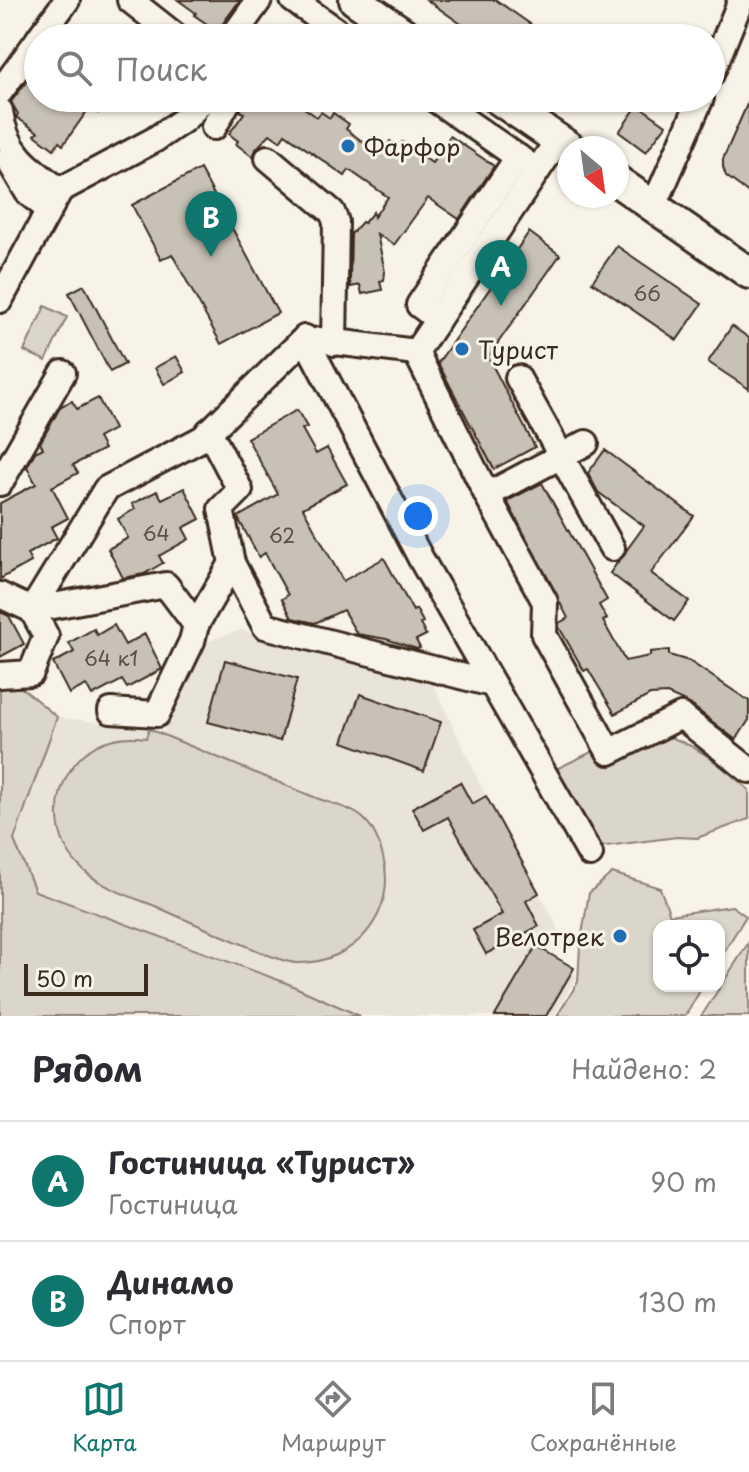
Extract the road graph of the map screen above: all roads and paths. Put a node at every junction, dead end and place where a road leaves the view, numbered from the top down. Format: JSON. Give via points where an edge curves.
{"nodes":[{"id":1,"x":67,"y":0,"type":"edge"},
{"id":2,"x":130,"y":0,"type":"edge"},
{"id":3,"x":259,"y":0,"type":"edge"},
{"id":4,"x":293,"y":0,"type":"edge"},
{"id":5,"x":355,"y":0,"type":"edge"},
{"id":6,"x":741,"y":0,"type":"edge"},
{"id":7,"x":50,"y":24,"type":"edge"},
{"id":8,"x":160,"y":24,"type":"edge"},
{"id":9,"x":242,"y":24,"type":"edge"},
{"id":10,"x":327,"y":24,"type":"edge"},
{"id":11,"x":390,"y":24,"type":"edge"},
{"id":12,"x":725,"y":39,"type":"edge"},
{"id":13,"x":24,"y":59,"type":"edge"},
{"id":14,"x":0,"y":92,"type":"edge"},
{"id":15,"x":0,"y":111,"type":"edge"},
{"id":16,"x":192,"y":112,"type":"edge"},
{"id":17,"x":222,"y":112,"type":"edge"},
{"id":18,"x":453,"y":112,"type":"edge"},
{"id":19,"x":517,"y":112,"type":"edge"},
{"id":20,"x":695,"y":112,"type":"edge"},
{"id":21,"x":214,"y":127,"type":"dead end"},
{"id":22,"x":557,"y":139,"type":"edge"},
{"id":23,"x":0,"y":147,"type":"edge"},
{"id":24,"x":557,"y":148,"type":"edge"},
{"id":25,"x":268,"y":158,"type":"dead end"},
{"id":26,"x":528,"y":164,"type":"junction"},
{"id":27,"x":629,"y":189,"type":"edge"},
{"id":28,"x":54,"y":200,"type":"junction"},
{"id":29,"x":654,"y":206,"type":"junction"},
{"id":30,"x":749,"y":273,"type":"edge"},
{"id":31,"x":0,"y":300,"type":"edge"},
{"id":32,"x":305,"y":338,"type":"junction"},
{"id":33,"x":334,"y":343,"type":"junction"},
{"id":34,"x":416,"y":352,"type":"junction"},
{"id":35,"x":63,"y":373,"type":"dead end"},
{"id":36,"x":518,"y":378,"type":"dead end"},
{"id":37,"x":209,"y":431,"type":"junction"},
{"id":38,"x":586,"y":443,"type":"dead end"},
{"id":39,"x":561,"y":456,"type":"junction"},
{"id":40,"x":0,"y":483,"type":"edge"},
{"id":41,"x":487,"y":495,"type":"junction"},
{"id":42,"x":612,"y":548,"type":"dead end"},
{"id":43,"x":232,"y":563,"type":"junction"},
{"id":44,"x":0,"y":595,"type":"edge"},
{"id":45,"x":32,"y":610,"type":"junction"},
{"id":46,"x":196,"y":625,"type":"junction"},
{"id":47,"x":0,"y":675,"type":"edge"},
{"id":48,"x":492,"y":684,"type":"junction"},
{"id":49,"x":111,"y":711,"type":"dead end"},
{"id":50,"x":749,"y":770,"type":"edge"},
{"id":51,"x":590,"y":854,"type":"dead end"}],
"edges":[{"from":1,"to":7,"type":"street"},
{"from":2,"to":8,"type":"street"},
{"from":3,"to":9,"type":"street"},
{"from":4,"to":10,"type":"street"},
{"from":5,"to":11,"type":"main road"},
{"from":6,"to":12,"type":"street"},
{"from":13,"to":14,"type":"street"},
{"from":15,"to":28,"type":"street","via":[[3,132]]},
{"from":16,"to":28,"type":"street"},
{"from":17,"to":21,"type":"street"},
{"from":18,"to":26,"type":"street"},
{"from":19,"to":22,"type":"main road"},
{"from":20,"to":29,"type":"street"},
{"from":23,"to":28,"type":"street","via":[[28,193]]},
{"from":24,"to":26,"type":"street"},
{"from":25,"to":33,"type":"street","via":[[332,212],[336,222]]},
{"from":26,"to":34,"type":"street"},
{"from":27,"to":29,"type":"main road"},
{"from":28,"to":31,"type":"street"},
{"from":29,"to":30,"type":"main road"},
{"from":32,"to":33,"type":"street"},
{"from":32,"to":37,"type":"street"},
{"from":32,"to":48,"type":"street"},
{"from":33,"to":34,"type":"street"},
{"from":34,"to":41,"type":"street"},
{"from":35,"to":40,"type":"street"},
{"from":36,"to":39,"type":"street"},
{"from":37,"to":43,"type":"street","via":[[240,490],[221,509]]},
{"from":37,"to":45,"type":"street","via":[[106,489]]},
{"from":38,"to":39,"type":"street"},
{"from":39,"to":41,"type":"street"},
{"from":39,"to":42,"type":"street"},
{"from":41,"to":50,"type":"street","via":[[545,602],[544,635],[609,752],[681,716]]},
{"from":43,"to":46,"type":"street"},
{"from":43,"to":48,"type":"street","via":[[265,626]]},
{"from":44,"to":45,"type":"street"},
{"from":45,"to":46,"type":"street","via":[[166,585]]},
{"from":45,"to":47,"type":"street","via":[[46,636],[31,673]]},
{"from":46,"to":49,"type":"street","via":[[157,714]]},
{"from":48,"to":51,"type":"street"}]}
